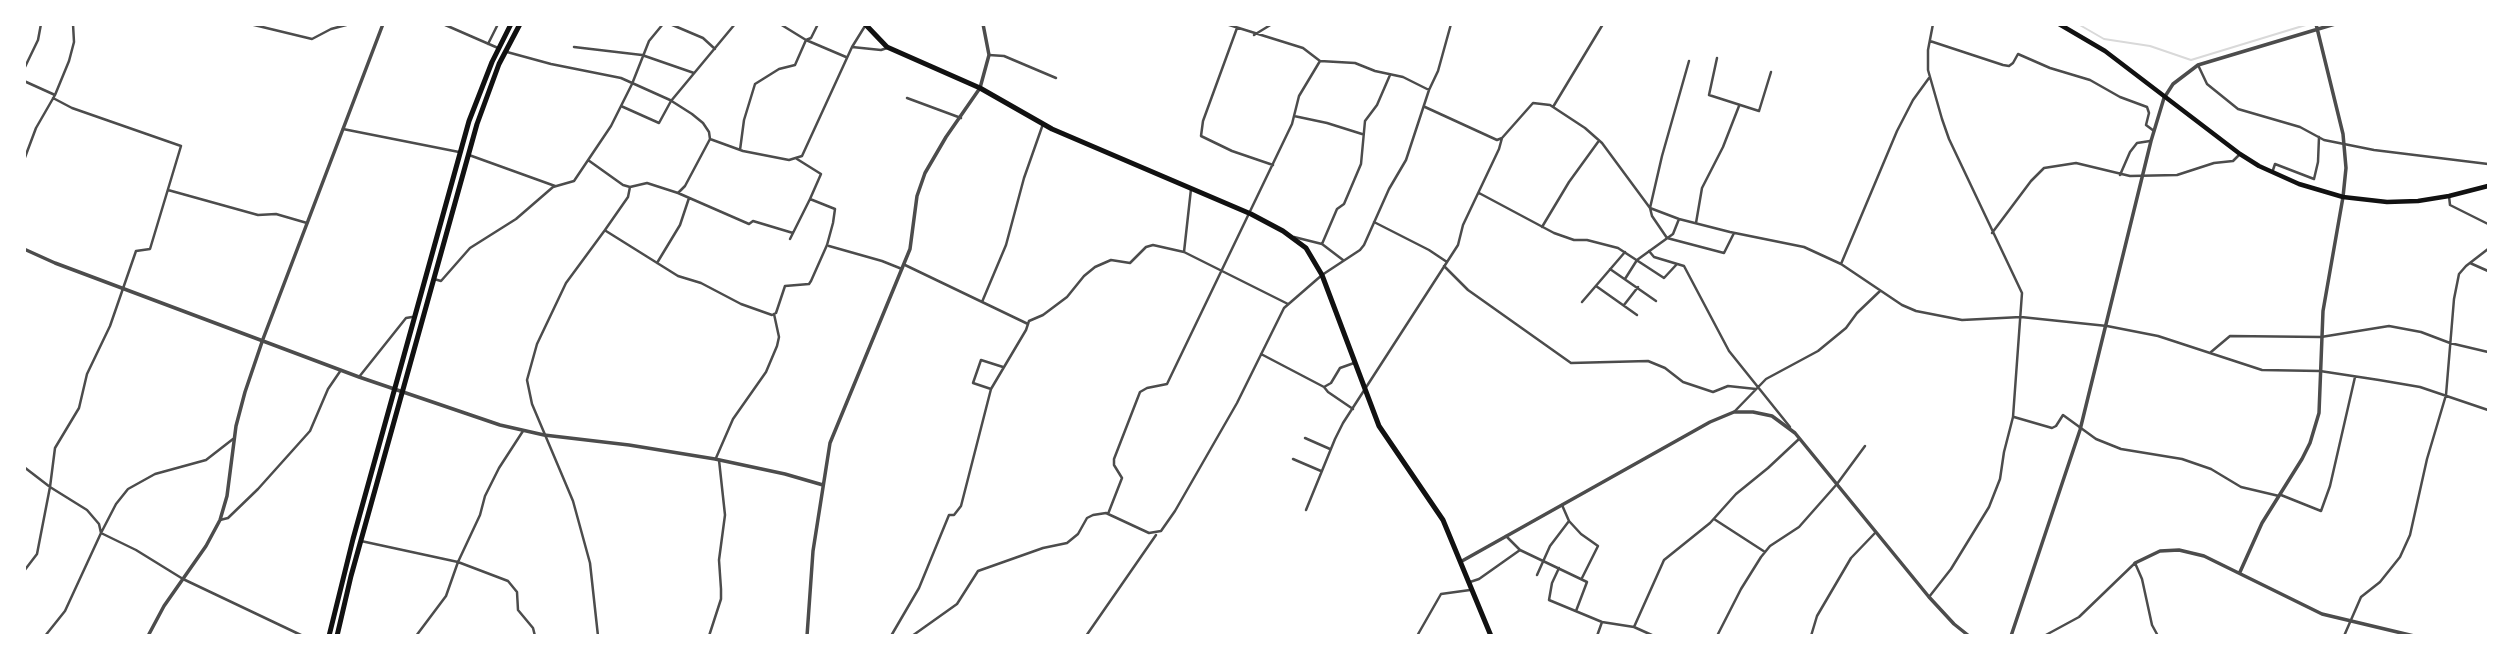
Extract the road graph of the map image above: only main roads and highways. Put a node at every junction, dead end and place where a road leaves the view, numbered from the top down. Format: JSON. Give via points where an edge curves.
{"nodes":[{"id":1,"x":511,"y":24,"type":"edge"},
{"id":2,"x":520,"y":24,"type":"edge"},
{"id":3,"x":2059,"y":24,"type":"edge"},
{"id":4,"x":866,"y":25,"type":"edge"},
{"id":5,"x":2488,"y":186,"type":"edge"},
{"id":6,"x":329,"y":635,"type":"edge"},
{"id":7,"x":337,"y":635,"type":"edge"},
{"id":8,"x":1491,"y":635,"type":"edge"}],
"edges":[{"from":1,"to":6,"type":"main road","via":[[480,91],[460,152]]},
{"from":2,"to":7,"type":"main road","via":[[488,94],[468,155]]},
{"from":3,"to":5,"type":"main road","via":[[2105,51],[2240,154],[2299,184],[2343,197],[2396,202]]},
{"from":4,"to":8,"type":"main road","via":[[887,47],[980,88],[1043,124],[1251,214],[1306,248],[1322,275],[1387,440],[1443,520]]}]}
